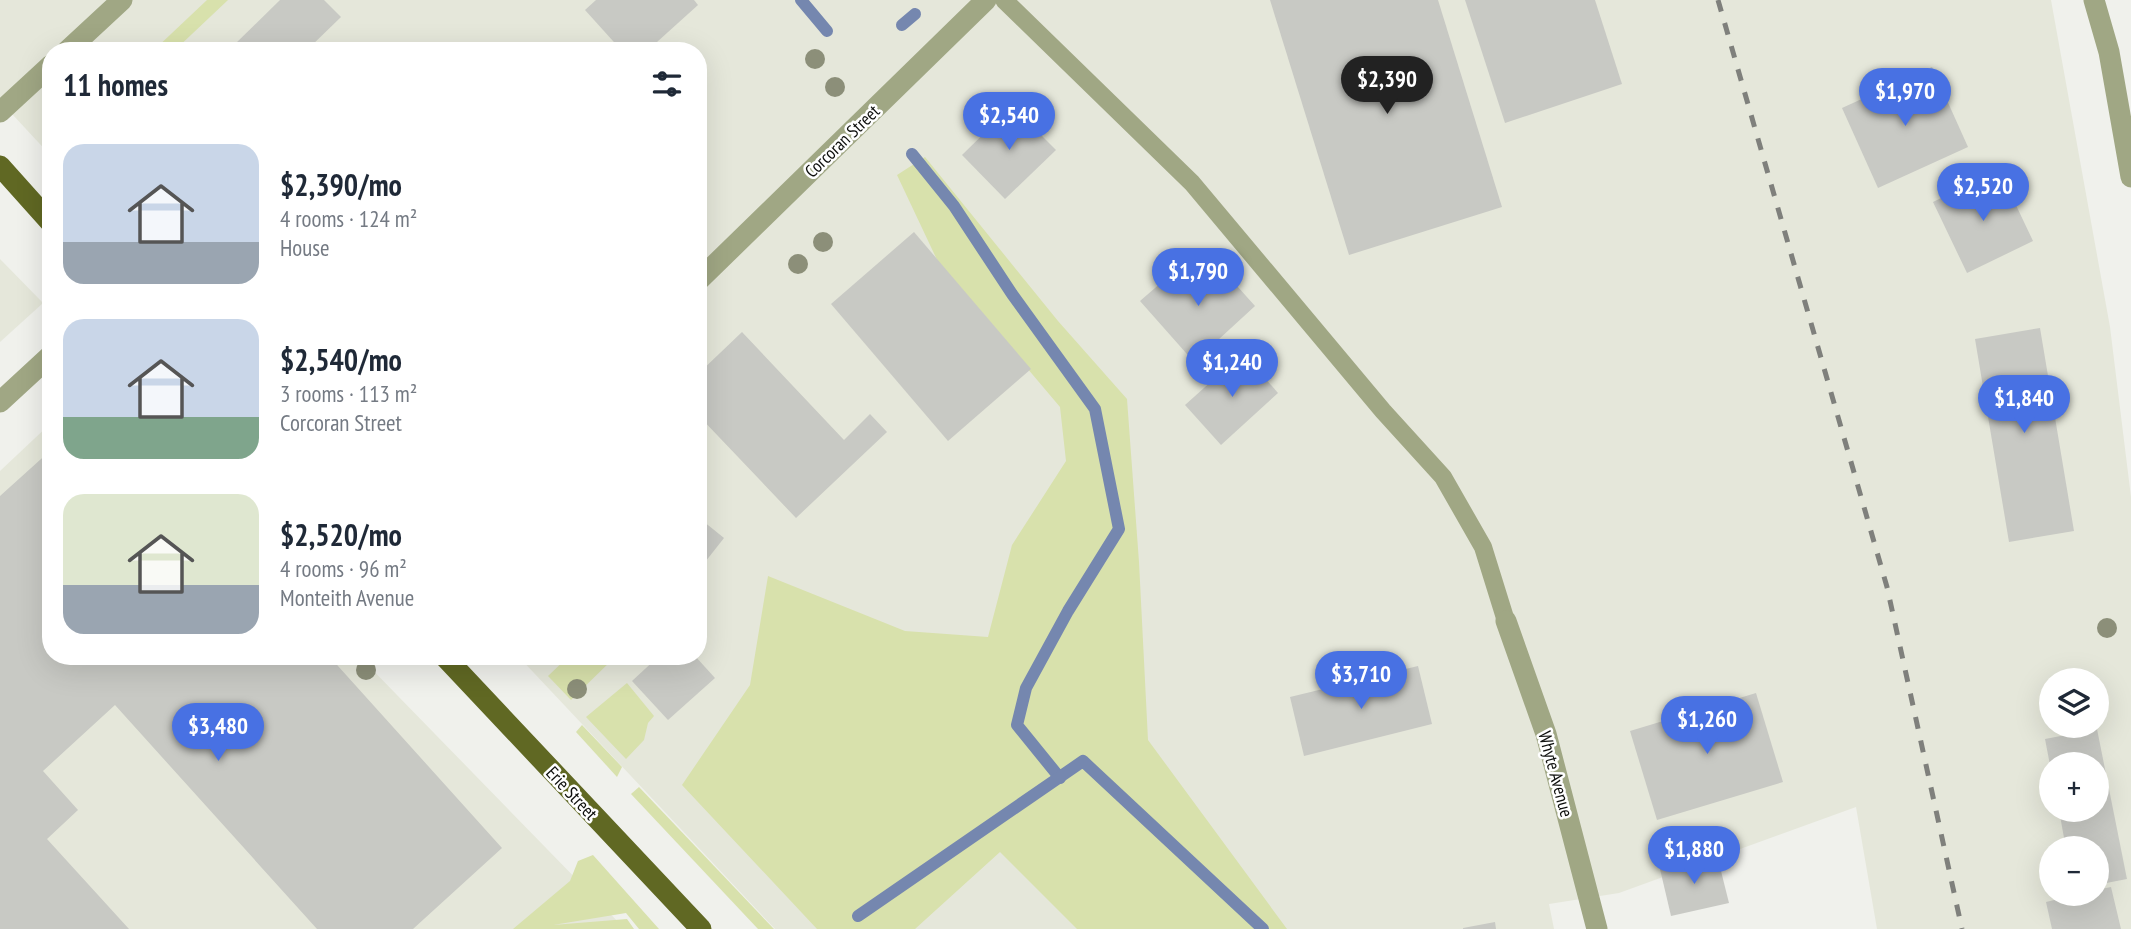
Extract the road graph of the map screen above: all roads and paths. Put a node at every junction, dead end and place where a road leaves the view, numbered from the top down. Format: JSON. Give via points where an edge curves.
{"nodes":[{"id":1,"x":122,"y":0,"type":"edge"},
{"id":2,"x":986,"y":0,"type":"edge"},
{"id":3,"x":1004,"y":0,"type":"edge"},
{"id":4,"x":2094,"y":0,"type":"edge"},
{"id":5,"x":77,"y":42,"type":"edge"},
{"id":6,"x":42,"y":73,"type":"edge"},
{"id":7,"x":0,"y":112,"type":"edge"},
{"id":8,"x":0,"y":166,"type":"edge"},
{"id":9,"x":2131,"y":177,"type":"edge"},
{"id":10,"x":42,"y":212,"type":"edge"},
{"id":11,"x":707,"y":272,"type":"edge"},
{"id":12,"x":42,"y":363,"type":"edge"},
{"id":13,"x":0,"y":402,"type":"edge"},
{"id":14,"x":1506,"y":621,"type":"joint"},
{"id":15,"x":452,"y":665,"type":"edge"},
{"id":16,"x":701,"y":929,"type":"edge"},
{"id":17,"x":1597,"y":929,"type":"edge"}],
"edges":[{"from":1,"to":5,"type":"street"},
{"from":2,"to":11,"type":"street","name":"Corcoran Street"},
{"from":3,"to":14,"type":"lane","via":[[1192,183],[1443,477],[1483,547]]},
{"from":4,"to":9,"type":"street","via":[[2109,52]]},
{"from":6,"to":7,"type":"street"},
{"from":8,"to":10,"type":"main road"},
{"from":12,"to":13,"type":"street"},
{"from":14,"to":17,"type":"street","name":"Whyte Avenue","via":[[1546,734]]},
{"from":15,"to":16,"type":"main road","name":"Erie Street"}]}
